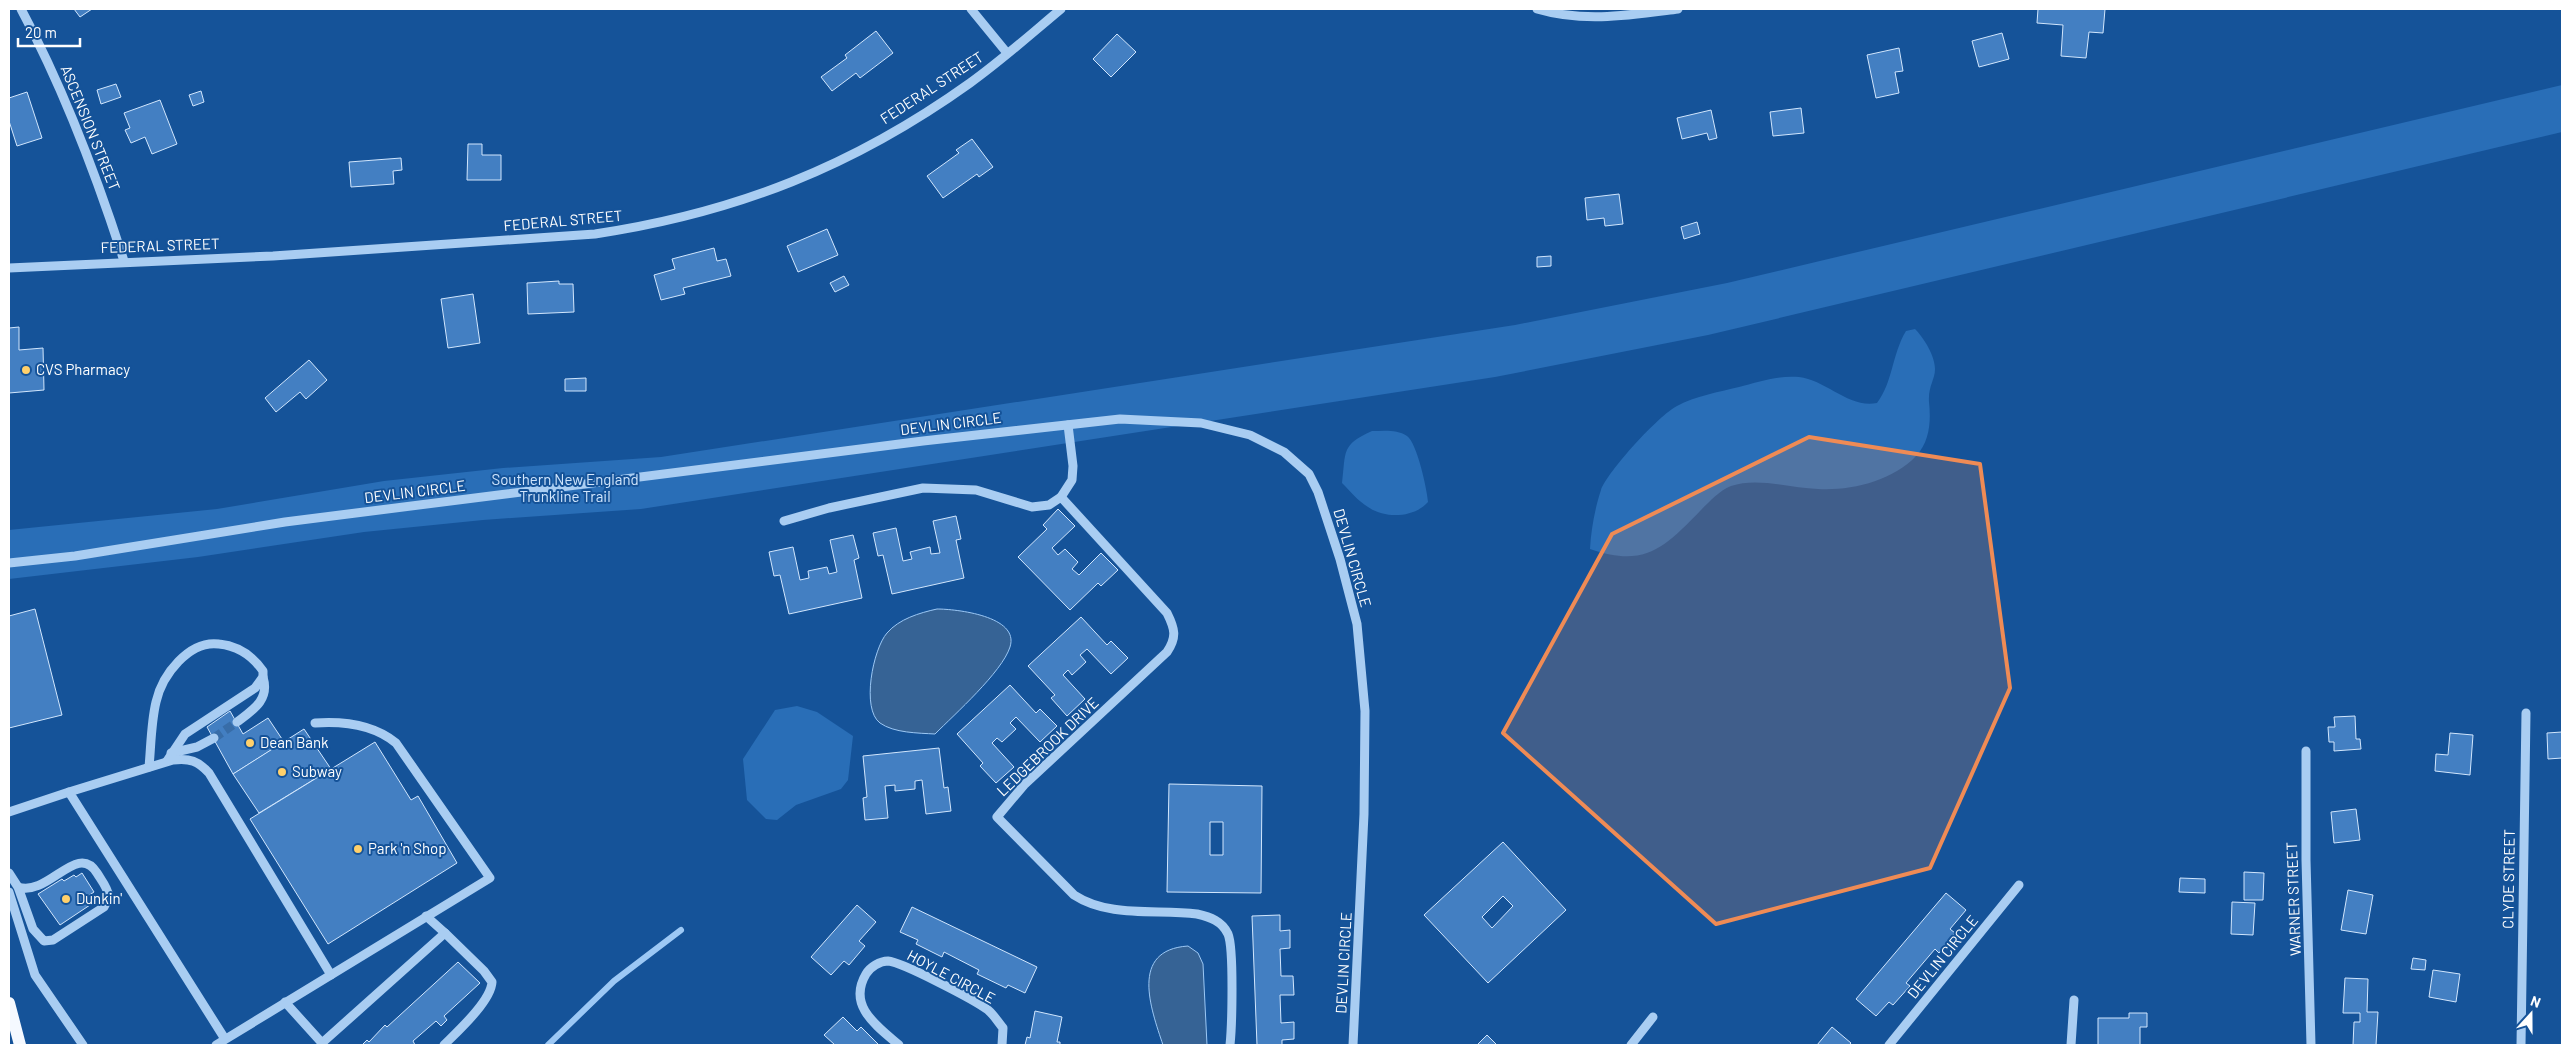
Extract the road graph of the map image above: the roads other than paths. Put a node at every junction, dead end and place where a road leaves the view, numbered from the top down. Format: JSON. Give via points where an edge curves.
{"nodes":[{"id":1,"x":21,"y":9,"type":"edge"},
{"id":2,"x":971,"y":9,"type":"edge"},
{"id":3,"x":1061,"y":9,"type":"edge"},
{"id":4,"x":1537,"y":9,"type":"edge"},
{"id":5,"x":1678,"y":9,"type":"edge"},
{"id":6,"x":1007,"y":53,"type":"junction"},
{"id":7,"x":124,"y":261,"type":"junction"},
{"id":8,"x":9,"y":268,"type":"edge"},
{"id":9,"x":1068,"y":425,"type":"junction"},
{"id":10,"x":1061,"y":497,"type":"junction"},
{"id":11,"x":784,"y":521,"type":"dead end"},
{"id":12,"x":9,"y":563,"type":"edge"},
{"id":13,"x":263,"y":677,"type":"junction"},
{"id":14,"x":2526,"y":712,"type":"dead end"},
{"id":15,"x":237,"y":722,"type":"tunnel mouth"},
{"id":16,"x":315,"y":723,"type":"dead end"},
{"id":17,"x":214,"y":738,"type":"tunnel mouth"},
{"id":18,"x":2306,"y":751,"type":"dead end"},
{"id":19,"x":169,"y":757,"type":"junction"},
{"id":20,"x":149,"y":767,"type":"junction"},
{"id":21,"x":69,"y":792,"type":"junction"},
{"id":22,"x":9,"y":812,"type":"edge"},
{"id":23,"x":9,"y":873,"type":"edge"},
{"id":24,"x":2019,"y":885,"type":"dead end"},
{"id":25,"x":18,"y":886,"type":"junction"},
{"id":26,"x":9,"y":892,"type":"edge"},
{"id":27,"x":426,"y":916,"type":"junction"},
{"id":28,"x":445,"y":933,"type":"junction"},
{"id":29,"x":331,"y":975,"type":"junction"},
{"id":30,"x":2074,"y":1000,"type":"dead end"},
{"id":31,"x":285,"y":1002,"type":"junction"},
{"id":32,"x":9,"y":1003,"type":"edge"},
{"id":33,"x":1653,"y":1017,"type":"dead end"},
{"id":34,"x":225,"y":1040,"type":"junction"},
{"id":35,"x":323,"y":1044,"type":"edge"},
{"id":36,"x":20,"y":1045,"type":"edge"},
{"id":37,"x":83,"y":1045,"type":"edge"},
{"id":38,"x":216,"y":1045,"type":"edge"},
{"id":39,"x":444,"y":1045,"type":"edge"},
{"id":40,"x":899,"y":1045,"type":"edge"},
{"id":41,"x":1002,"y":1045,"type":"edge"},
{"id":42,"x":1230,"y":1045,"type":"edge"},
{"id":43,"x":1353,"y":1045,"type":"edge"},
{"id":44,"x":1631,"y":1045,"type":"edge"},
{"id":45,"x":1889,"y":1045,"type":"edge"},
{"id":46,"x":2071,"y":1045,"type":"edge"},
{"id":47,"x":2311,"y":1045,"type":"edge"},
{"id":48,"x":2521,"y":1045,"type":"edge"}],
"edges":[{"from":1,"to":7,"type":"street","name":"ASCENSION STREET","via":[[48,60],[98,181]]},
{"from":2,"to":6,"type":"street"},
{"from":3,"to":6,"type":"street","name":"FEDERAL STREET"},
{"from":4,"to":5,"type":"street","via":[[1579,17],[1614,17]]},
{"from":6,"to":7,"type":"street","name":"FEDERAL STREET","via":[[923,114],[854,152],[790,184],[697,215],[595,234],[273,256]]},
{"from":7,"to":8,"type":"street","name":"FEDERAL STREET"},
{"from":9,"to":10,"type":"street","via":[[1072,480]]},
{"from":9,"to":12,"type":"street","name":"DEVLIN CIRCLE","via":[[285,522],[75,556]]},
{"from":9,"to":43,"type":"street","name":"DEVLIN CIRCLE","via":[[1120,419],[1165,420],[1227,428],[1284,452],[1309,474],[1318,492],[1357,624],[1364,711],[1364,814]]},
{"from":10,"to":11,"type":"street","via":[[1049,506],[1032,507],[976,490],[923,488]]},
{"from":10,"to":42,"type":"street","name":"LEDGEBROOK DRIVE","via":[[1167,613],[1174,627],[1175,640],[1167,652],[1024,785],[997,817],[1068,890],[1088,905],[1197,914],[1211,917],[1221,924],[1228,935],[1231,958]]},
{"from":13,"to":15,"type":"street","via":[[263,698],[255,709]]},
{"from":13,"to":19,"type":"street","via":[[255,688],[185,734]]},
{"from":13,"to":20,"type":"street","via":[[258,663],[237,648],[212,643],[191,650],[169,674],[156,701]]},
{"from":14,"to":48,"type":"street","name":"CLYDE STREET"},
{"from":16,"to":27,"type":"street","via":[[340,722],[360,726],[388,736],[396,743],[490,878]]},
{"from":17,"to":19,"type":"street"},
{"from":18,"to":47,"type":"street","name":"WARNER STREET"},
{"from":19,"to":20,"type":"street"},
{"from":19,"to":29,"type":"street","via":[[196,761],[209,773]]},
{"from":20,"to":21,"type":"street"},
{"from":21,"to":22,"type":"street"},
{"from":21,"to":34,"type":"street"},
{"from":23,"to":25,"type":"street"},
{"from":24,"to":45,"type":"street","name":"DEVLIN CIRCLE"},
{"from":25,"to":25,"type":"street","via":[[35,933],[48,942],[104,907],[109,897],[94,868],[84,863],[72,865],[39,886],[27,889]]},
{"from":26,"to":37,"type":"street","via":[[36,975]]},
{"from":27,"to":28,"type":"street"},
{"from":27,"to":29,"type":"street"},
{"from":28,"to":35,"type":"street"},
{"from":28,"to":39,"type":"street","via":[[492,982],[482,1004]]},
{"from":29,"to":31,"type":"street"},
{"from":30,"to":46,"type":"street"},
{"from":31,"to":34,"type":"street"},
{"from":31,"to":35,"type":"street"},
{"from":32,"to":36,"type":"main road"},
{"from":33,"to":44,"type":"street"},
{"from":34,"to":38,"type":"street"},
{"from":40,"to":41,"type":"street","name":"HOYLE CIRCLE","via":[[859,1002],[858,992],[867,972],[886,961],[908,968],[987,1009],[1003,1028]]}]}
